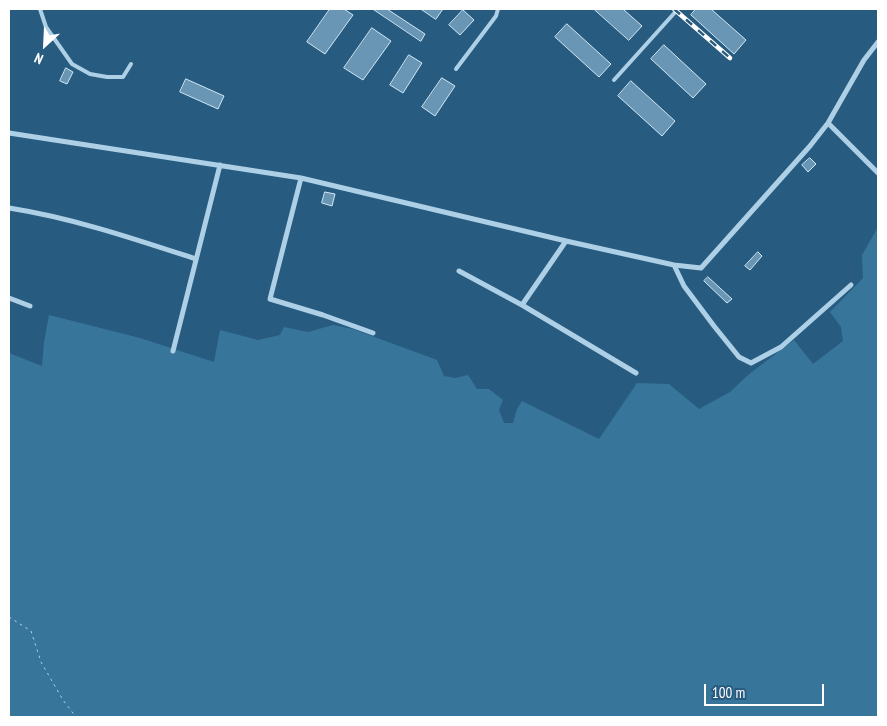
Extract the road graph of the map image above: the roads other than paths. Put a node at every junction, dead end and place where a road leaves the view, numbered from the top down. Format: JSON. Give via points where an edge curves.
{"nodes":[{"id":1,"x":40,"y":9,"type":"edge"},
{"id":2,"x":498,"y":9,"type":"edge"},
{"id":3,"x":678,"y":9,"type":"edge"},
{"id":4,"x":878,"y":42,"type":"edge"},
{"id":5,"x":131,"y":64,"type":"dead end"},
{"id":6,"x":456,"y":69,"type":"dead end"},
{"id":7,"x":614,"y":80,"type":"dead end"},
{"id":8,"x":828,"y":123,"type":"junction"},
{"id":9,"x":9,"y":133,"type":"edge"},
{"id":10,"x":220,"y":165,"type":"junction"},
{"id":11,"x":878,"y":173,"type":"edge"},
{"id":12,"x":301,"y":178,"type":"junction"},
{"id":13,"x":9,"y":208,"type":"edge"},
{"id":14,"x":566,"y":241,"type":"junction"},
{"id":15,"x":196,"y":259,"type":"junction"},
{"id":16,"x":674,"y":265,"type":"junction"},
{"id":17,"x":459,"y":271,"type":"dead end"},
{"id":18,"x":851,"y":285,"type":"dead end"},
{"id":19,"x":9,"y":298,"type":"edge"},
{"id":20,"x":522,"y":305,"type":"junction"},
{"id":21,"x":30,"y":306,"type":"dead end"},
{"id":22,"x":373,"y":333,"type":"dead end"},
{"id":23,"x":173,"y":351,"type":"dead end"},
{"id":24,"x":636,"y":374,"type":"dead end"}],
"edges":[{"from":1,"to":5,"type":"lane","via":[[46,27],[72,64],[90,74],[107,77],[123,77]]},
{"from":2,"to":6,"type":"lane"},
{"from":3,"to":7,"type":"lane"},
{"from":4,"to":8,"type":"street"},
{"from":8,"to":11,"type":"street"},
{"from":8,"to":16,"type":"street","via":[[701,268]]},
{"from":9,"to":10,"type":"street"},
{"from":10,"to":12,"type":"street"},
{"from":10,"to":15,"type":"street"},
{"from":12,"to":14,"type":"street"},
{"from":12,"to":22,"type":"street","via":[[270,299]]},
{"from":13,"to":15,"type":"street","via":[[110,232]]},
{"from":14,"to":16,"type":"street"},
{"from":14,"to":20,"type":"street"},
{"from":15,"to":23,"type":"street"},
{"from":16,"to":18,"type":"street","via":[[684,286],[714,326],[739,357],[751,363],[781,347]]},
{"from":17,"to":20,"type":"street"},
{"from":19,"to":21,"type":"street"},
{"from":20,"to":24,"type":"street"}]}
